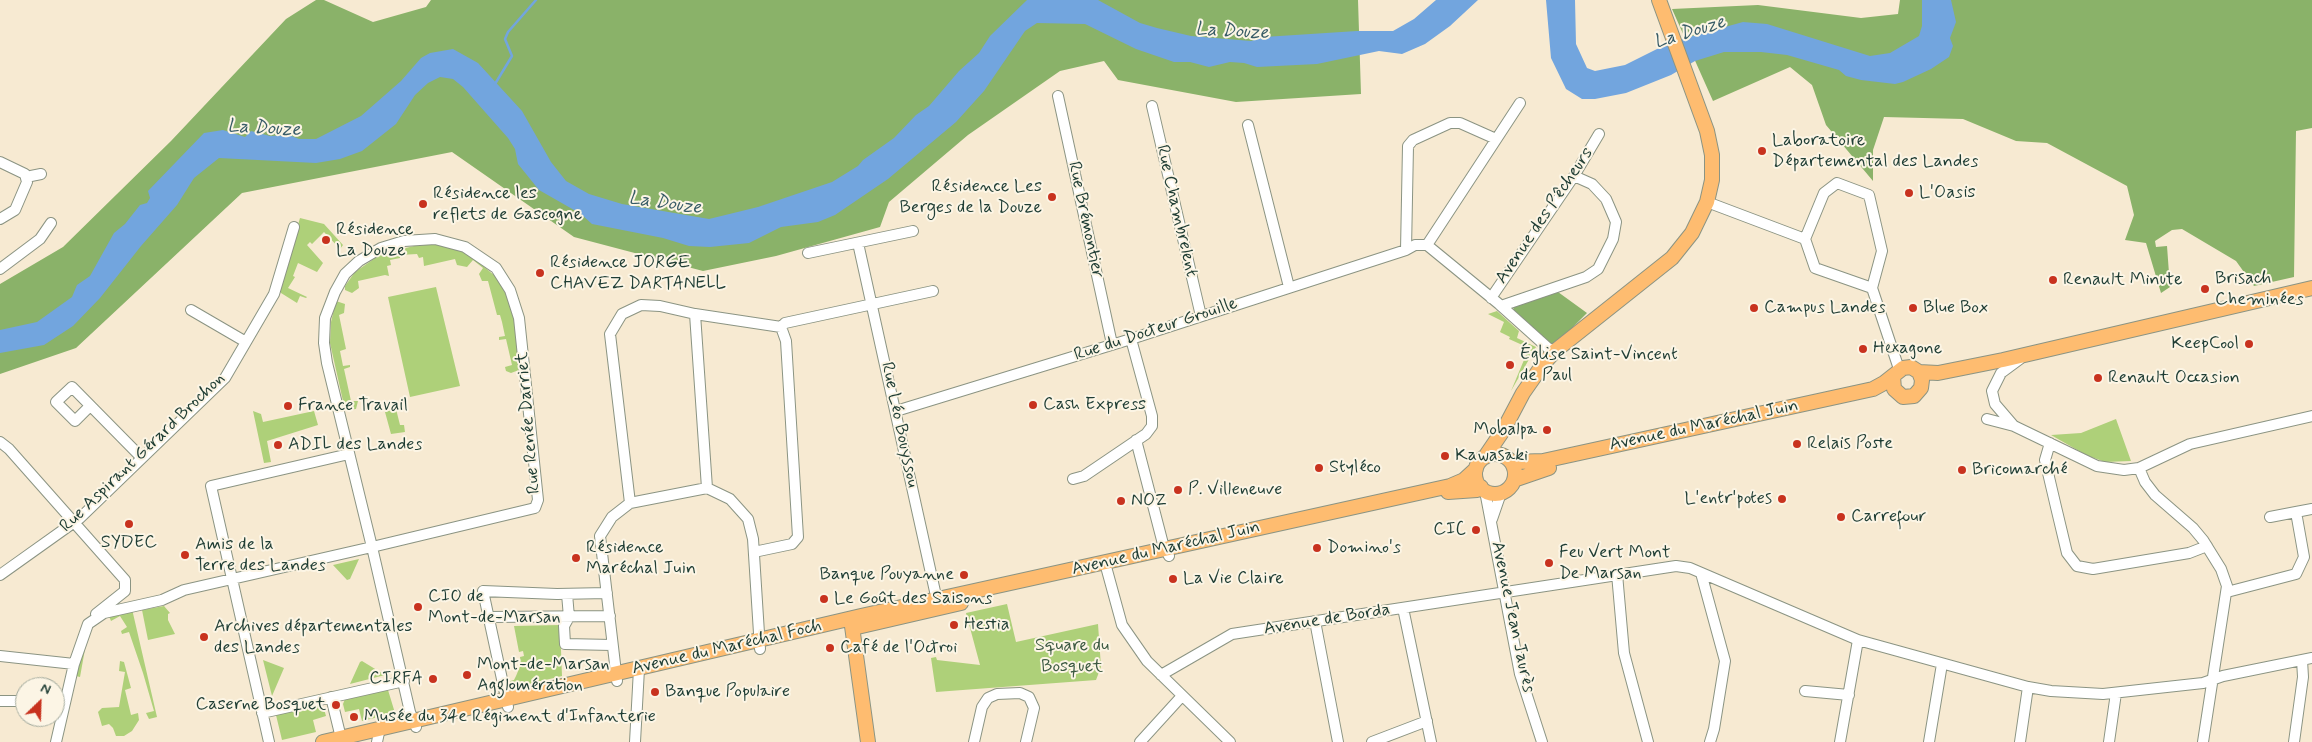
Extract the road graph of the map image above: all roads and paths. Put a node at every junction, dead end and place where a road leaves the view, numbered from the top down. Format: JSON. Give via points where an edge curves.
{"nodes":[{"id":1,"x":1659,"y":0,"type":"edge"},
{"id":2,"x":1058,"y":96,"type":"dead end"},
{"id":3,"x":1520,"y":103,"type":"dead end"},
{"id":4,"x":1152,"y":106,"type":"dead end"},
{"id":5,"x":1248,"y":126,"type":"dead end"},
{"id":6,"x":1600,"y":134,"type":"dead end"},
{"id":7,"x":1496,"y":139,"type":"junction"},
{"id":8,"x":0,"y":162,"type":"edge"},
{"id":9,"x":41,"y":174,"type":"dead end"},
{"id":10,"x":1574,"y":176,"type":"junction"},
{"id":11,"x":26,"y":177,"type":"junction"},
{"id":12,"x":1706,"y":202,"type":"junction"},
{"id":13,"x":0,"y":219,"type":"edge"},
{"id":14,"x":51,"y":223,"type":"dead end"},
{"id":15,"x":294,"y":227,"type":"dead end"},
{"id":16,"x":913,"y":231,"type":"dead end"},
{"id":17,"x":1805,"y":238,"type":"junction"},
{"id":18,"x":858,"y":242,"type":"junction"},
{"id":19,"x":1427,"y":245,"type":"junction"},
{"id":20,"x":1410,"y":248,"type":"junction"},
{"id":21,"x":808,"y":253,"type":"dead end"},
{"id":22,"x":0,"y":269,"type":"edge"},
{"id":23,"x":1289,"y":287,"type":"junction"},
{"id":24,"x":1872,"y":288,"type":"junction"},
{"id":25,"x":2312,"y":288,"type":"edge"},
{"id":26,"x":933,"y":291,"type":"dead end"},
{"id":27,"x":1491,"y":298,"type":"junction"},
{"id":28,"x":872,"y":304,"type":"junction"},
{"id":29,"x":1501,"y":306,"type":"junction"},
{"id":30,"x":191,"y":310,"type":"dead end"},
{"id":31,"x":695,"y":314,"type":"junction"},
{"id":32,"x":1201,"y":316,"type":"junction"},
{"id":33,"x":781,"y":328,"type":"junction"},
{"id":34,"x":1131,"y":339,"type":"junction"},
{"id":35,"x":246,"y":342,"type":"junction"},
{"id":36,"x":1112,"y":344,"type":"junction"},
{"id":37,"x":1555,"y":352,"type":"junction"},
{"id":38,"x":2025,"y":355,"type":"junction"},
{"id":39,"x":2003,"y":360,"type":"junction"},
{"id":40,"x":1896,"y":372,"type":"junction"},
{"id":41,"x":1919,"y":372,"type":"junction"},
{"id":42,"x":1921,"y":388,"type":"junction"},
{"id":43,"x":1896,"y":392,"type":"junction"},
{"id":44,"x":90,"y":406,"type":"dead end"},
{"id":45,"x":896,"y":411,"type":"junction"},
{"id":46,"x":2312,"y":416,"type":"edge"},
{"id":47,"x":1987,"y":419,"type":"dead end"},
{"id":48,"x":2014,"y":426,"type":"junction"},
{"id":49,"x":1504,"y":429,"type":"junction"},
{"id":50,"x":1136,"y":440,"type":"junction"},
{"id":51,"x":0,"y":442,"type":"edge"},
{"id":52,"x":2050,"y":443,"type":"junction"},
{"id":53,"x":350,"y":454,"type":"junction"},
{"id":54,"x":142,"y":458,"type":"junction"},
{"id":55,"x":1509,"y":460,"type":"junction"},
{"id":56,"x":1480,"y":463,"type":"junction"},
{"id":57,"x":2139,"y":468,"type":"junction"},
{"id":58,"x":1073,"y":479,"type":"dead end"},
{"id":59,"x":1514,"y":480,"type":"junction"},
{"id":60,"x":707,"y":488,"type":"junction"},
{"id":61,"x":1483,"y":489,"type":"junction"},
{"id":62,"x":1501,"y":493,"type":"junction"},
{"id":63,"x":630,"y":503,"type":"junction"},
{"id":64,"x":2312,"y":509,"type":"edge"},
{"id":65,"x":2296,"y":512,"type":"junction"},
{"id":66,"x":2270,"y":517,"type":"dead end"},
{"id":67,"x":1492,"y":520,"type":"junction"},
{"id":68,"x":74,"y":523,"type":"junction"},
{"id":69,"x":2207,"y":546,"type":"junction"},
{"id":70,"x":372,"y":547,"type":"junction"},
{"id":71,"x":754,"y":552,"type":"junction"},
{"id":72,"x":1167,"y":552,"type":"junction"},
{"id":73,"x":1106,"y":566,"type":"junction"},
{"id":74,"x":1701,"y":573,"type":"junction"},
{"id":75,"x":1617,"y":574,"type":"junction"},
{"id":76,"x":0,"y":575,"type":"edge"},
{"id":77,"x":232,"y":580,"type":"junction"},
{"id":78,"x":2227,"y":592,"type":"junction"},
{"id":79,"x":607,"y":593,"type":"junction"},
{"id":80,"x":1504,"y":593,"type":"junction"},
{"id":81,"x":567,"y":594,"type":"junction"},
{"id":82,"x":938,"y":604,"type":"junction"},
{"id":83,"x":1403,"y":608,"type":"junction"},
{"id":84,"x":569,"y":616,"type":"junction"},
{"id":85,"x":610,"y":616,"type":"junction"},
{"id":86,"x":489,"y":620,"type":"junction"},
{"id":87,"x":1314,"y":622,"type":"junction"},
{"id":88,"x":851,"y":623,"type":"junction"},
{"id":89,"x":88,"y":624,"type":"junction"},
{"id":90,"x":1858,"y":640,"type":"junction"},
{"id":91,"x":760,"y":644,"type":"junction"},
{"id":92,"x":612,"y":645,"type":"junction"},
{"id":93,"x":0,"y":656,"type":"edge"},
{"id":94,"x":2307,"y":659,"type":"edge"},
{"id":95,"x":74,"y":664,"type":"junction"},
{"id":96,"x":1942,"y":664,"type":"junction"},
{"id":97,"x":639,"y":672,"type":"junction"},
{"id":98,"x":1161,"y":675,"type":"junction"},
{"id":99,"x":617,"y":678,"type":"junction"},
{"id":100,"x":404,"y":680,"type":"junction"},
{"id":101,"x":2213,"y":681,"type":"junction"},
{"id":102,"x":2028,"y":687,"type":"junction"},
{"id":103,"x":1804,"y":691,"type":"dead end"},
{"id":104,"x":2116,"y":693,"type":"junction"},
{"id":105,"x":1849,"y":695,"type":"junction"},
{"id":106,"x":331,"y":697,"type":"junction"},
{"id":107,"x":1182,"y":697,"type":"junction"},
{"id":108,"x":66,"y":700,"type":"joint"},
{"id":109,"x":0,"y":701,"type":"edge"},
{"id":110,"x":15,"y":701,"type":"edge"},
{"id":111,"x":508,"y":704,"type":"junction"},
{"id":112,"x":262,"y":713,"type":"junction"},
{"id":113,"x":1427,"y":722,"type":"junction"},
{"id":114,"x":415,"y":724,"type":"junction"},
{"id":115,"x":379,"y":735,"type":"edge"},
{"id":116,"x":346,"y":741,"type":"edge"},
{"id":117,"x":56,"y":742,"type":"edge"},
{"id":118,"x":269,"y":742,"type":"edge"},
{"id":119,"x":323,"y":742,"type":"edge"},
{"id":120,"x":635,"y":742,"type":"edge"},
{"id":121,"x":868,"y":742,"type":"edge"},
{"id":122,"x":974,"y":742,"type":"edge"},
{"id":123,"x":1026,"y":742,"type":"edge"},
{"id":124,"x":1140,"y":742,"type":"edge"},
{"id":125,"x":1230,"y":742,"type":"edge"},
{"id":126,"x":1338,"y":742,"type":"edge"},
{"id":127,"x":1372,"y":742,"type":"edge"},
{"id":128,"x":1431,"y":742,"type":"edge"},
{"id":129,"x":1542,"y":742,"type":"edge"},
{"id":130,"x":1648,"y":742,"type":"edge"},
{"id":131,"x":1710,"y":742,"type":"edge"},
{"id":132,"x":1840,"y":742,"type":"edge"},
{"id":133,"x":1929,"y":742,"type":"edge"},
{"id":134,"x":2020,"y":742,"type":"edge"},
{"id":135,"x":2109,"y":742,"type":"edge"},
{"id":136,"x":2203,"y":742,"type":"edge"},
{"id":137,"x":2294,"y":742,"type":"edge"}],
"edges":[{"from":1,"to":12,"type":"main road","via":[[1707,131],[1712,155],[1712,180]]},
{"from":2,"to":36,"type":"street","name":"Rue Brémontier"},
{"from":3,"to":7,"type":"street"},
{"from":4,"to":32,"type":"street","name":"Rue Chambrelent"},
{"from":5,"to":23,"type":"street"},
{"from":6,"to":10,"type":"street","name":"Avenue des Pêcheurs"},
{"from":7,"to":19,"type":"street"},
{"from":7,"to":20,"type":"street","via":[[1460,123],[1450,123],[1413,140],[1408,146]]},
{"from":8,"to":11,"type":"street"},
{"from":9,"to":11,"type":"street"},
{"from":10,"to":27,"type":"street","name":"Avenue des Pêcheurs"},
{"from":10,"to":29,"type":"street","via":[[1592,184],[1606,199],[1616,222],[1614,239],[1598,269],[1586,277]]},
{"from":11,"to":13,"type":"street","via":[[27,182],[15,210]]},
{"from":12,"to":17,"type":"street"},
{"from":12,"to":37,"type":"main road","via":[[1692,233],[1672,258]]},
{"from":14,"to":22,"type":"street","via":[[40,239]]},
{"from":15,"to":35,"type":"street","name":"Rue Aspirant Gérard Brochon","via":[[274,294]]},
{"from":16,"to":18,"type":"street"},
{"from":17,"to":24,"type":"street","via":[[1815,268]]},
{"from":17,"to":24,"type":"street","via":[[1824,193],[1838,183],[1869,195],[1882,251]]},
{"from":18,"to":21,"type":"street"},
{"from":18,"to":28,"type":"street","name":"Rue Léo Bouyssou"},
{"from":19,"to":20,"type":"street","name":"Rue du Docteur Grouille"},
{"from":19,"to":27,"type":"street"},
{"from":20,"to":23,"type":"street","name":"Rue du Docteur Grouille"},
{"from":23,"to":32,"type":"street","name":"Rue du Docteur Grouille"},
{"from":24,"to":40,"type":"street"},
{"from":25,"to":38,"type":"main road"},
{"from":26,"to":28,"type":"street"},
{"from":27,"to":29,"type":"street"},
{"from":28,"to":33,"type":"street","via":[[784,323]]},
{"from":28,"to":45,"type":"street","name":"Rue Léo Bouyssou"},
{"from":29,"to":37,"type":"street"},
{"from":30,"to":35,"type":"street"},
{"from":31,"to":33,"type":"street"},
{"from":31,"to":60,"type":"street"},
{"from":31,"to":63,"type":"street","via":[[641,305],[622,314],[610,334]]},
{"from":32,"to":34,"type":"street","name":"Rue du Docteur Grouille"},
{"from":33,"to":71,"type":"street","via":[[786,341],[798,537],[792,544]]},
{"from":34,"to":36,"type":"street","name":"Rue du Docteur Grouille"},
{"from":34,"to":50,"type":"street","via":[[1152,416],[1152,426]]},
{"from":35,"to":54,"type":"street","name":"Rue Aspirant Gérard Brochon","via":[[225,378]]},
{"from":36,"to":45,"type":"street","name":"Rue du Docteur Grouille"},
{"from":37,"to":49,"type":"main road","via":[[1522,394]]},
{"from":38,"to":39,"type":"main road"},
{"from":38,"to":48,"type":"street","via":[[2001,373],[1993,386],[1995,404]]},
{"from":39,"to":41,"type":"main road","via":[[1936,373]]},
{"from":39,"to":42,"type":"main road"},
{"from":40,"to":41,"type":"main road","via":[[1907,367]]},
{"from":40,"to":43,"type":"main road","via":[[1892,384]]},
{"from":40,"to":55,"type":"main road","name":"Avenue du Maréchal Juin","via":[[1873,389],[1543,461]]},
{"from":41,"to":42,"type":"main road"},
{"from":42,"to":43,"type":"main road","via":[[1911,397],[1903,397]]},
{"from":43,"to":59,"type":"main road","name":"Avenue du Maréchal Juin","via":[[1565,464]]},
{"from":44,"to":54,"type":"street"},
{"from":45,"to":82,"type":"street","name":"Rue Léo Bouyssou"},
{"from":46,"to":57,"type":"street","via":[[2190,444]]},
{"from":47,"to":48,"type":"street"},
{"from":48,"to":52,"type":"street"},
{"from":49,"to":55,"type":"main road","via":[[1504,445]]},
{"from":49,"to":56,"type":"main road"},
{"from":50,"to":58,"type":"street","via":[[1084,476]]},
{"from":50,"to":72,"type":"street"},
{"from":51,"to":68,"type":"street"},
{"from":52,"to":57,"type":"street","via":[[2108,469]]},
{"from":52,"to":69,"type":"street","via":[[2046,460],[2066,553],[2077,566],[2093,569],[2189,553]]},
{"from":53,"to":70,"type":"street","name":"Rue Renée Darriet"},
{"from":53,"to":70,"type":"street","name":"Rue Renée Darriet","via":[[324,343],[325,318],[338,286],[359,260],[381,248],[435,239],[466,247],[496,268],[510,290],[519,318],[538,500],[535,508]]},
{"from":53,"to":77,"type":"street","via":[[211,486]]},
{"from":54,"to":68,"type":"street","name":"Rue Aspirant Gérard Brochon"},
{"from":55,"to":56,"type":"main road","via":[[1494,454]]},
{"from":55,"to":59,"type":"main road","via":[[1515,470]]},
{"from":56,"to":61,"type":"main road","via":[[1476,479]]},
{"from":56,"to":72,"type":"main road","name":"Avenue du Maréchal Juin","via":[[1463,480],[1450,486]]},
{"from":57,"to":69,"type":"street","via":[[2155,495],[2193,528]]},
{"from":59,"to":62,"type":"main road"},
{"from":60,"to":63,"type":"street"},
{"from":60,"to":71,"type":"street","via":[[730,499],[748,519]]},
{"from":61,"to":62,"type":"main road"},
{"from":61,"to":67,"type":"street","name":"Avenue Jean Jaurès"},
{"from":61,"to":72,"type":"main road","name":"Avenue du Maréchal Juin","via":[[1454,491]]},
{"from":62,"to":67,"type":"street","name":"Avenue Jean Jaurès"},
{"from":63,"to":79,"type":"street","via":[[612,517],[600,536]]},
{"from":64,"to":65,"type":"street"},
{"from":65,"to":66,"type":"street"},
{"from":65,"to":78,"type":"street","via":[[2304,557],[2296,574]]},
{"from":67,"to":80,"type":"street","name":"Avenue Jean Jaurès"},
{"from":68,"to":76,"type":"street","name":"Rue Aspirant Gérard Brochon"},
{"from":68,"to":89,"type":"street","via":[[125,580],[126,588],[122,594],[99,610]]},
{"from":69,"to":78,"type":"street","via":[[2220,569]]},
{"from":70,"to":77,"type":"street"},
{"from":70,"to":100,"type":"street"},
{"from":71,"to":91,"type":"street"},
{"from":72,"to":73,"type":"main road","name":"Avenue du Maréchal Juin"},
{"from":73,"to":82,"type":"main road","name":"Avenue du Maréchal Juin"},
{"from":73,"to":98,"type":"street","via":[[1122,626]]},
{"from":74,"to":75,"type":"street","name":"Avenue de Borda","via":[[1676,566]]},
{"from":74,"to":90,"type":"street","name":"Avenue de Borda"},
{"from":74,"to":131,"type":"street","via":[[1725,662]]},
{"from":75,"to":80,"type":"street","name":"Avenue de Borda"},
{"from":75,"to":130,"type":"street","via":[[1624,653]]},
{"from":77,"to":89,"type":"street","via":[[104,613]]},
{"from":77,"to":112,"type":"street"},
{"from":78,"to":101,"type":"street"},
{"from":79,"to":81,"type":"street"},
{"from":79,"to":85,"type":"street"},
{"from":80,"to":83,"type":"street","name":"Avenue de Borda"},
{"from":80,"to":129,"type":"street","name":"Avenue Jean Jaurès","via":[[1520,674]]},
{"from":81,"to":84,"type":"street"},
{"from":81,"to":86,"type":"street","via":[[483,591]]},
{"from":82,"to":88,"type":"main road","name":"Avenue du Maréchal Juin"},
{"from":83,"to":87,"type":"street","name":"Avenue de Borda"},
{"from":83,"to":113,"type":"street"},
{"from":84,"to":85,"type":"street"},
{"from":84,"to":86,"type":"street"},
{"from":84,"to":92,"type":"street","via":[[564,626],[565,644]]},
{"from":85,"to":92,"type":"street"},
{"from":86,"to":111,"type":"street"},
{"from":87,"to":98,"type":"street","name":"Avenue de Borda","via":[[1232,634]]},
{"from":87,"to":126,"type":"street"},
{"from":88,"to":91,"type":"main road","name":"Avenue du Maréchal Foch"},
{"from":88,"to":121,"type":"main road"},
{"from":89,"to":95,"type":"street"},
{"from":90,"to":96,"type":"street","name":"Avenue de Borda"},
{"from":90,"to":105,"type":"street"},
{"from":91,"to":97,"type":"main road","name":"Avenue du Maréchal Foch"},
{"from":92,"to":99,"type":"street"},
{"from":93,"to":95,"type":"street"},
{"from":94,"to":101,"type":"street","name":"Avenue de Borda","via":[[2223,676]]},
{"from":94,"to":137,"type":"street"},
{"from":95,"to":108,"type":"street"},
{"from":96,"to":102,"type":"street","name":"Avenue de Borda"},
{"from":96,"to":133,"type":"street"},
{"from":97,"to":99,"type":"main road","name":"Avenue du Maréchal Foch"},
{"from":97,"to":120,"type":"street"},
{"from":98,"to":107,"type":"street"},
{"from":99,"to":111,"type":"main road","name":"Avenue du Maréchal Foch"},
{"from":100,"to":106,"type":"street"},
{"from":100,"to":114,"type":"street"},
{"from":101,"to":104,"type":"street","name":"Avenue de Borda"},
{"from":101,"to":136,"type":"street"},
{"from":102,"to":104,"type":"street","name":"Avenue de Borda","via":[[2077,694]]},
{"from":102,"to":134,"type":"street"},
{"from":103,"to":105,"type":"street"},
{"from":104,"to":135,"type":"street"},
{"from":105,"to":132,"type":"street"},
{"from":106,"to":112,"type":"street"},
{"from":106,"to":116,"type":"street"},
{"from":107,"to":124,"type":"street"},
{"from":107,"to":125,"type":"street"},
{"from":108,"to":117,"type":"street"},
{"from":109,"to":110,"type":"street"},
{"from":111,"to":114,"type":"main road","name":"Avenue du Maréchal Foch"},
{"from":112,"to":118,"type":"street"},
{"from":113,"to":127,"type":"street"},
{"from":113,"to":128,"type":"street"},
{"from":114,"to":115,"type":"main road","name":"Avenue du Maréchal Foch"},
{"from":115,"to":116,"type":"main road","name":"Avenue du Maréchal Foch"},
{"from":116,"to":119,"type":"main road","name":"Avenue du Maréchal Foch"},
{"from":122,"to":123,"type":"street","via":[[982,707],[988,698],[997,694],[1020,693],[1029,697],[1034,708]]}]}
